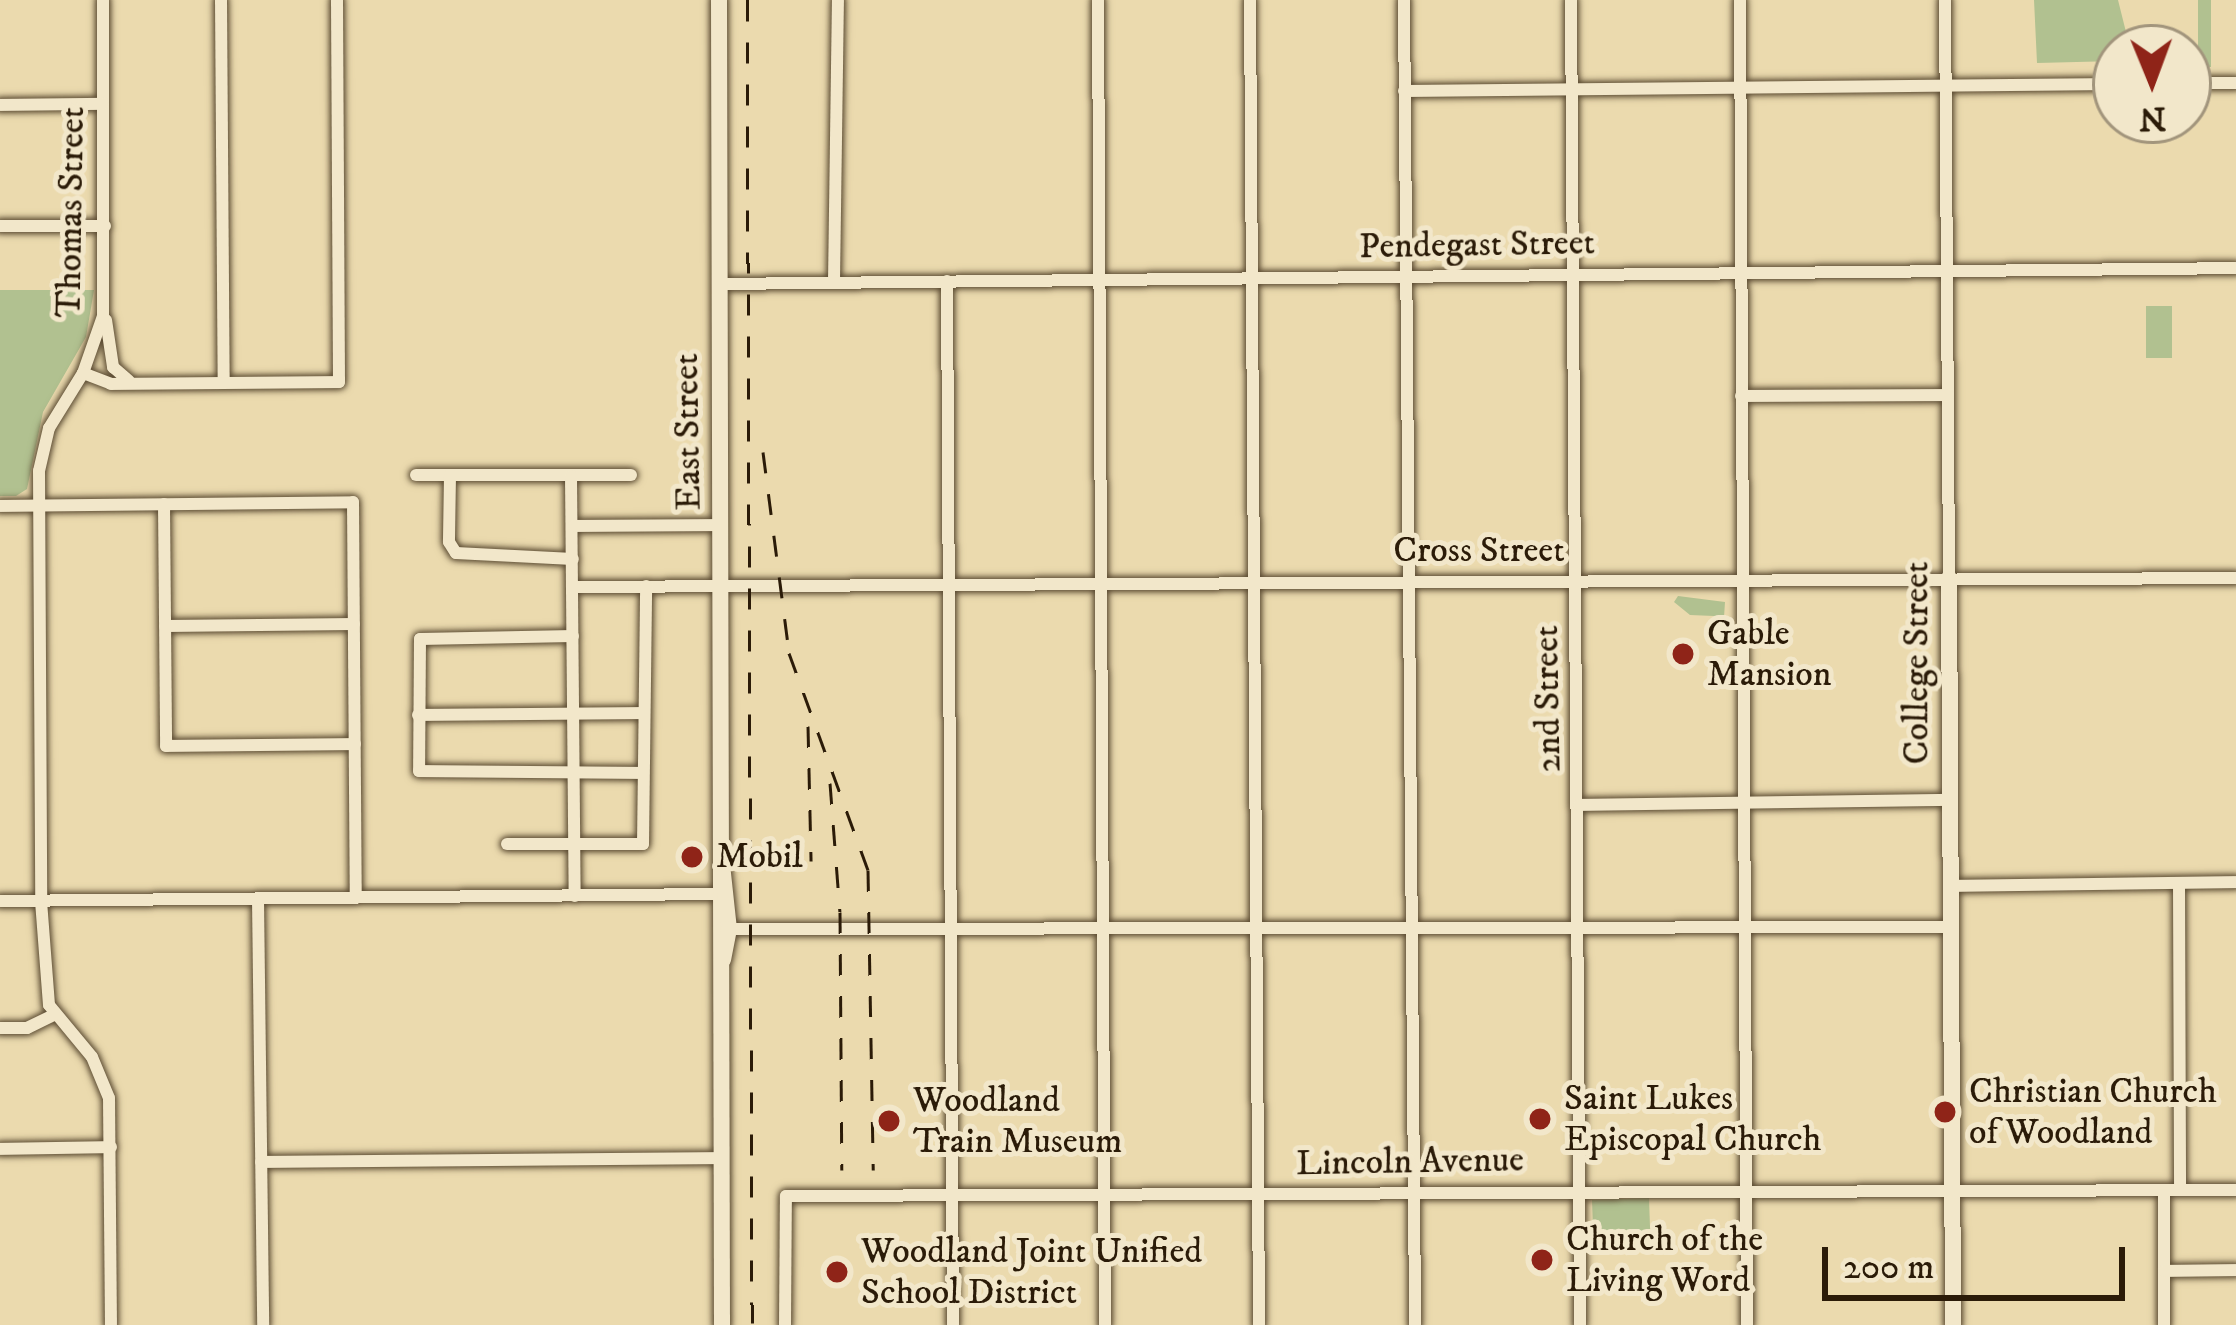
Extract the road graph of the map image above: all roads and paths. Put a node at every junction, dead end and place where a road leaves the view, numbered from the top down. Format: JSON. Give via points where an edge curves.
{"nodes":[{"id":1,"x":103,"y":0,"type":"edge"},
{"id":2,"x":221,"y":0,"type":"edge"},
{"id":3,"x":338,"y":0,"type":"edge"},
{"id":4,"x":719,"y":0,"type":"edge"},
{"id":5,"x":838,"y":0,"type":"edge"},
{"id":6,"x":1098,"y":0,"type":"edge"},
{"id":7,"x":1250,"y":0,"type":"edge"},
{"id":8,"x":1404,"y":0,"type":"edge"},
{"id":9,"x":1571,"y":0,"type":"edge"},
{"id":10,"x":1740,"y":0,"type":"edge"},
{"id":11,"x":1945,"y":0,"type":"edge"},
{"id":12,"x":2092,"y":84,"type":"edge"},
{"id":13,"x":1946,"y":86,"type":"junction"},
{"id":14,"x":1740,"y":88,"type":"junction"},
{"id":15,"x":1573,"y":89,"type":"junction"},
{"id":16,"x":1404,"y":91,"type":"junction"},
{"id":17,"x":104,"y":104,"type":"junction"},
{"id":18,"x":0,"y":105,"type":"edge"},
{"id":19,"x":0,"y":226,"type":"edge"},
{"id":20,"x":105,"y":226,"type":"junction"},
{"id":21,"x":2236,"y":268,"type":"edge"},
{"id":22,"x":1947,"y":271,"type":"junction"},
{"id":23,"x":1742,"y":273,"type":"junction"},
{"id":24,"x":1574,"y":274,"type":"junction"},
{"id":25,"x":1406,"y":276,"type":"junction"},
{"id":26,"x":1253,"y":278,"type":"junction"},
{"id":27,"x":1101,"y":279,"type":"junction"},
{"id":28,"x":947,"y":281,"type":"junction"},
{"id":29,"x":835,"y":282,"type":"junction"},
{"id":30,"x":718,"y":284,"type":"junction"},
{"id":31,"x":104,"y":306,"type":"junction"},
{"id":32,"x":83,"y":373,"type":"junction"},
{"id":33,"x":224,"y":382,"type":"junction"},
{"id":34,"x":136,"y":383,"type":"junction"},
{"id":35,"x":1948,"y":394,"type":"junction"},
{"id":36,"x":1741,"y":396,"type":"junction"},
{"id":37,"x":416,"y":475,"type":"dead end"},
{"id":38,"x":631,"y":475,"type":"dead end"},
{"id":39,"x":450,"y":476,"type":"junction"},
{"id":40,"x":571,"y":476,"type":"junction"},
{"id":41,"x":164,"y":504,"type":"junction"},
{"id":42,"x":39,"y":505,"type":"junction"},
{"id":43,"x":0,"y":506,"type":"edge"},
{"id":44,"x":722,"y":525,"type":"junction"},
{"id":45,"x":574,"y":526,"type":"junction"},
{"id":46,"x":573,"y":559,"type":"junction"},
{"id":47,"x":1949,"y":578,"type":"junction"},
{"id":48,"x":2236,"y":578,"type":"edge"},
{"id":49,"x":1408,"y":580,"type":"junction"},
{"id":50,"x":1577,"y":581,"type":"junction"},
{"id":51,"x":1742,"y":581,"type":"junction"},
{"id":52,"x":1256,"y":582,"type":"junction"},
{"id":53,"x":948,"y":584,"type":"junction"},
{"id":54,"x":1102,"y":584,"type":"junction"},
{"id":55,"x":646,"y":586,"type":"junction"},
{"id":56,"x":722,"y":586,"type":"junction"},
{"id":57,"x":573,"y":587,"type":"junction"},
{"id":58,"x":355,"y":624,"type":"junction"},
{"id":59,"x":165,"y":626,"type":"junction"},
{"id":60,"x":573,"y":636,"type":"junction"},
{"id":61,"x":641,"y":713,"type":"junction"},
{"id":62,"x":572,"y":714,"type":"junction"},
{"id":63,"x":418,"y":715,"type":"junction"},
{"id":64,"x":355,"y":744,"type":"junction"},
{"id":65,"x":572,"y":772,"type":"junction"},
{"id":66,"x":642,"y":772,"type":"junction"},
{"id":67,"x":1950,"y":800,"type":"junction"},
{"id":68,"x":1744,"y":803,"type":"junction"},
{"id":69,"x":1579,"y":805,"type":"junction"},
{"id":70,"x":507,"y":844,"type":"dead end"},
{"id":71,"x":577,"y":844,"type":"junction"},
{"id":72,"x":722,"y":864,"type":"junction"},
{"id":73,"x":2236,"y":882,"type":"edge"},
{"id":74,"x":2179,"y":883,"type":"junction"},
{"id":75,"x":1951,"y":886,"type":"junction"},
{"id":76,"x":716,"y":894,"type":"junction"},
{"id":77,"x":575,"y":896,"type":"junction"},
{"id":78,"x":356,"y":898,"type":"junction"},
{"id":79,"x":258,"y":899,"type":"junction"},
{"id":80,"x":41,"y":901,"type":"junction"},
{"id":81,"x":0,"y":902,"type":"edge"},
{"id":82,"x":951,"y":927,"type":"junction"},
{"id":83,"x":1952,"y":927,"type":"junction"},
{"id":84,"x":729,"y":928,"type":"junction"},
{"id":85,"x":1103,"y":928,"type":"junction"},
{"id":86,"x":1257,"y":928,"type":"junction"},
{"id":87,"x":1412,"y":929,"type":"junction"},
{"id":88,"x":1744,"y":930,"type":"junction"},
{"id":89,"x":1580,"y":931,"type":"junction"},
{"id":90,"x":722,"y":959,"type":"junction"},
{"id":91,"x":54,"y":1015,"type":"junction"},
{"id":92,"x":0,"y":1028,"type":"edge"},
{"id":93,"x":111,"y":1147,"type":"junction"},
{"id":94,"x":0,"y":1148,"type":"edge"},
{"id":95,"x":723,"y":1158,"type":"junction"},
{"id":96,"x":261,"y":1162,"type":"junction"},
{"id":97,"x":1746,"y":1187,"type":"junction"},
{"id":98,"x":1953,"y":1189,"type":"junction"},
{"id":99,"x":1582,"y":1190,"type":"junction"},
{"id":100,"x":2164,"y":1190,"type":"junction"},
{"id":101,"x":2180,"y":1190,"type":"junction"},
{"id":102,"x":2236,"y":1190,"type":"edge"},
{"id":103,"x":1414,"y":1192,"type":"junction"},
{"id":104,"x":1258,"y":1194,"type":"junction"},
{"id":105,"x":1104,"y":1195,"type":"junction"},
{"id":106,"x":953,"y":1197,"type":"junction"},
{"id":107,"x":2236,"y":1270,"type":"edge"},
{"id":108,"x":2164,"y":1271,"type":"junction"},
{"id":109,"x":111,"y":1325,"type":"edge"},
{"id":110,"x":263,"y":1325,"type":"edge"},
{"id":111,"x":722,"y":1325,"type":"edge"},
{"id":112,"x":785,"y":1325,"type":"edge"},
{"id":113,"x":953,"y":1325,"type":"edge"},
{"id":114,"x":1105,"y":1325,"type":"edge"},
{"id":115,"x":1259,"y":1325,"type":"edge"},
{"id":116,"x":1415,"y":1325,"type":"edge"},
{"id":117,"x":1580,"y":1325,"type":"edge"},
{"id":118,"x":1747,"y":1325,"type":"edge"},
{"id":119,"x":1953,"y":1325,"type":"edge"},
{"id":120,"x":2164,"y":1325,"type":"edge"}],
"edges":[{"from":1,"to":17,"type":"street","name":"Thomas Street"},
{"from":2,"to":33,"type":"street"},
{"from":3,"to":33,"type":"street","via":[[339,382]]},
{"from":4,"to":30,"type":"main road","name":"East Street"},
{"from":5,"to":29,"type":"street"},
{"from":6,"to":27,"type":"street"},
{"from":7,"to":26,"type":"street"},
{"from":8,"to":16,"type":"street"},
{"from":9,"to":15,"type":"street","name":"2nd Street"},
{"from":10,"to":14,"type":"street"},
{"from":11,"to":13,"type":"street","name":"College Street"},
{"from":12,"to":13,"type":"street"},
{"from":13,"to":14,"type":"street"},
{"from":13,"to":22,"type":"street","name":"College Street"},
{"from":14,"to":15,"type":"street"},
{"from":14,"to":23,"type":"street"},
{"from":15,"to":16,"type":"street"},
{"from":15,"to":24,"type":"street","name":"2nd Street"},
{"from":16,"to":25,"type":"street"},
{"from":17,"to":18,"type":"street"},
{"from":17,"to":20,"type":"street","name":"Thomas Street"},
{"from":19,"to":20,"type":"street"},
{"from":20,"to":31,"type":"street","name":"Thomas Street"},
{"from":21,"to":22,"type":"street","name":"Pendegast Street"},
{"from":22,"to":23,"type":"street","name":"Pendegast Street"},
{"from":22,"to":35,"type":"street","name":"College Street"},
{"from":23,"to":24,"type":"street","name":"Pendegast Street"},
{"from":23,"to":36,"type":"street"},
{"from":24,"to":25,"type":"street","name":"Pendegast Street"},
{"from":24,"to":50,"type":"street","name":"2nd Street"},
{"from":25,"to":26,"type":"street","name":"Pendegast Street"},
{"from":25,"to":49,"type":"street"},
{"from":26,"to":27,"type":"street","name":"Pendegast Street"},
{"from":26,"to":52,"type":"street"},
{"from":27,"to":28,"type":"street","name":"Pendegast Street"},
{"from":27,"to":54,"type":"street"},
{"from":28,"to":29,"type":"street","name":"Pendegast Street"},
{"from":28,"to":53,"type":"street"},
{"from":29,"to":30,"type":"street","name":"Pendegast Street"},
{"from":30,"to":44,"type":"main road","name":"East Street"},
{"from":31,"to":32,"type":"street","name":"Thomas Street"},
{"from":31,"to":34,"type":"street","via":[[115,373]]},
{"from":32,"to":34,"type":"street"},
{"from":32,"to":42,"type":"street","name":"Thomas Street","via":[[44,442]]},
{"from":33,"to":34,"type":"street"},
{"from":35,"to":36,"type":"street"},
{"from":35,"to":47,"type":"street","name":"College Street"},
{"from":36,"to":51,"type":"street"},
{"from":37,"to":39,"type":"street"},
{"from":38,"to":40,"type":"street"},
{"from":39,"to":40,"type":"street"},
{"from":39,"to":46,"type":"street","via":[[449,542],[456,553]]},
{"from":40,"to":45,"type":"street"},
{"from":41,"to":42,"type":"street"},
{"from":41,"to":58,"type":"street","via":[[353,502]]},
{"from":41,"to":59,"type":"street"},
{"from":42,"to":43,"type":"street"},
{"from":42,"to":80,"type":"street","name":"Thomas Street"},
{"from":44,"to":45,"type":"street"},
{"from":44,"to":56,"type":"main road","name":"East Street"},
{"from":45,"to":46,"type":"street"},
{"from":46,"to":57,"type":"street"},
{"from":47,"to":48,"type":"street","name":"Cross Street"},
{"from":47,"to":51,"type":"street","name":"Cross Street"},
{"from":47,"to":67,"type":"main road","name":"College Street"},
{"from":49,"to":50,"type":"street","name":"Cross Street"},
{"from":49,"to":52,"type":"street","name":"Cross Street"},
{"from":49,"to":87,"type":"street"},
{"from":50,"to":51,"type":"street","name":"Cross Street"},
{"from":50,"to":69,"type":"street","name":"2nd Street"},
{"from":51,"to":68,"type":"street"},
{"from":52,"to":54,"type":"street","name":"Cross Street"},
{"from":52,"to":86,"type":"street"},
{"from":53,"to":54,"type":"street","name":"Cross Street"},
{"from":53,"to":56,"type":"street","name":"Cross Street"},
{"from":53,"to":82,"type":"street"},
{"from":54,"to":85,"type":"street"},
{"from":55,"to":56,"type":"street","name":"Cross Street"},
{"from":55,"to":57,"type":"street","name":"Cross Street"},
{"from":55,"to":61,"type":"street"},
{"from":56,"to":72,"type":"main road","name":"East Street"},
{"from":57,"to":60,"type":"street"},
{"from":58,"to":59,"type":"street"},
{"from":58,"to":64,"type":"street"},
{"from":59,"to":64,"type":"street","via":[[166,746]]},
{"from":60,"to":62,"type":"street"},
{"from":60,"to":63,"type":"street","via":[[424,637]]},
{"from":61,"to":62,"type":"street"},
{"from":61,"to":66,"type":"street"},
{"from":62,"to":63,"type":"street"},
{"from":62,"to":65,"type":"street"},
{"from":63,"to":65,"type":"street","via":[[419,771]]},
{"from":64,"to":78,"type":"street"},
{"from":65,"to":66,"type":"street"},
{"from":65,"to":71,"type":"street"},
{"from":66,"to":71,"type":"street","via":[[643,844]]},
{"from":67,"to":68,"type":"street"},
{"from":67,"to":75,"type":"main road","name":"College Street"},
{"from":68,"to":69,"type":"street"},
{"from":68,"to":88,"type":"street"},
{"from":69,"to":89,"type":"street","name":"2nd Street"},
{"from":70,"to":71,"type":"street"},
{"from":71,"to":77,"type":"street"},
{"from":72,"to":76,"type":"main road","name":"East Street"},
{"from":72,"to":84,"type":"main road","name":"East Street"},
{"from":73,"to":74,"type":"street"},
{"from":74,"to":75,"type":"street"},
{"from":74,"to":101,"type":"street"},
{"from":75,"to":83,"type":"main road","name":"College Street"},
{"from":76,"to":77,"type":"street"},
{"from":76,"to":90,"type":"main road","name":"East Street"},
{"from":77,"to":78,"type":"street"},
{"from":78,"to":79,"type":"street"},
{"from":79,"to":80,"type":"street"},
{"from":79,"to":96,"type":"street"},
{"from":80,"to":81,"type":"street"},
{"from":80,"to":91,"type":"street","name":"Thomas Street","via":[[42,976]]},
{"from":82,"to":84,"type":"street"},
{"from":82,"to":85,"type":"street"},
{"from":82,"to":106,"type":"street"},
{"from":83,"to":88,"type":"street"},
{"from":83,"to":98,"type":"main road","name":"College Street"},
{"from":84,"to":90,"type":"main road","name":"East Street"},
{"from":85,"to":86,"type":"street"},
{"from":85,"to":105,"type":"street"},
{"from":86,"to":87,"type":"street"},
{"from":86,"to":104,"type":"street"},
{"from":87,"to":89,"type":"street"},
{"from":87,"to":103,"type":"street"},
{"from":88,"to":89,"type":"street"},
{"from":88,"to":97,"type":"street"},
{"from":89,"to":99,"type":"street","name":"2nd Street"},
{"from":90,"to":95,"type":"main road","name":"East Street"},
{"from":91,"to":92,"type":"street","via":[[27,1028]]},
{"from":91,"to":93,"type":"street","name":"Thomas Street","via":[[100,1070]]},
{"from":93,"to":94,"type":"street"},
{"from":93,"to":109,"type":"street","name":"Thomas Street"},
{"from":95,"to":96,"type":"street"},
{"from":95,"to":111,"type":"main road","name":"East Street"},
{"from":96,"to":110,"type":"street"},
{"from":97,"to":98,"type":"street","name":"Lincoln Avenue"},
{"from":97,"to":99,"type":"street","name":"Lincoln Avenue"},
{"from":97,"to":118,"type":"street"},
{"from":98,"to":100,"type":"street","name":"Lincoln Avenue"},
{"from":98,"to":119,"type":"main road","name":"College Street"},
{"from":99,"to":103,"type":"street","name":"Lincoln Avenue"},
{"from":99,"to":117,"type":"street","name":"2nd Street"},
{"from":100,"to":101,"type":"street","name":"Lincoln Avenue"},
{"from":100,"to":108,"type":"street"},
{"from":101,"to":102,"type":"street","name":"Lincoln Avenue"},
{"from":103,"to":104,"type":"street","name":"Lincoln Avenue"},
{"from":103,"to":116,"type":"street"},
{"from":104,"to":105,"type":"street","name":"Lincoln Avenue"},
{"from":104,"to":115,"type":"street"},
{"from":105,"to":106,"type":"street","name":"Lincoln Avenue"},
{"from":105,"to":114,"type":"street"},
{"from":106,"to":112,"type":"street","name":"Lincoln Avenue","via":[[786,1196]]},
{"from":106,"to":113,"type":"street"},
{"from":107,"to":108,"type":"street"},
{"from":108,"to":120,"type":"street"}]}
